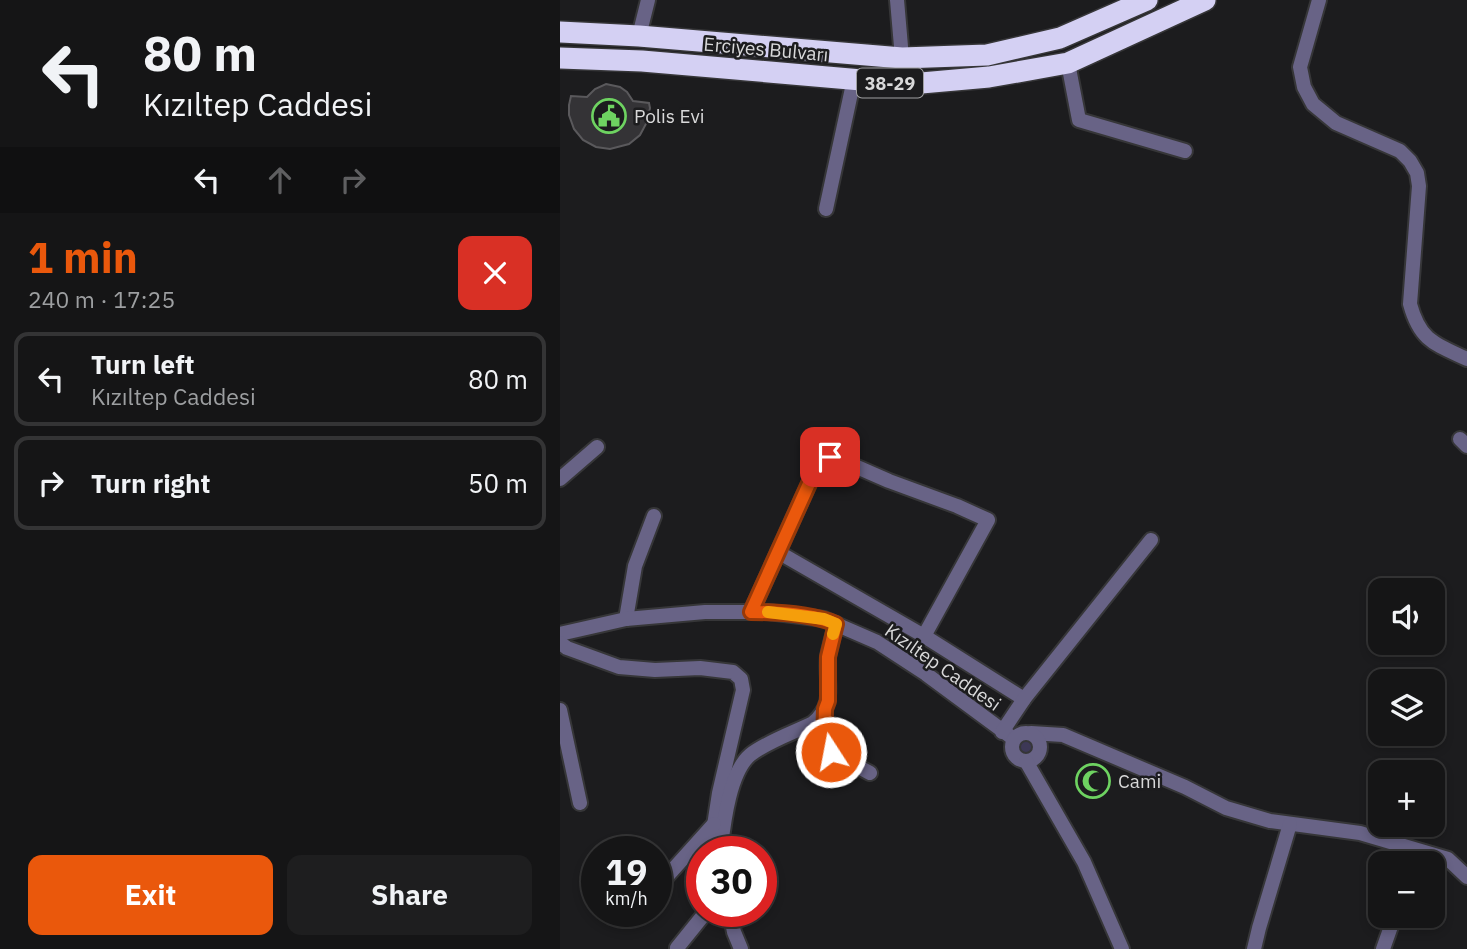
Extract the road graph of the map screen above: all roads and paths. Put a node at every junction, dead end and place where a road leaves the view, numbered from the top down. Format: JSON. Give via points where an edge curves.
{"nodes":[{"id":1,"x":648,"y":0,"type":"edge"},
{"id":2,"x":897,"y":0,"type":"edge"},
{"id":3,"x":1147,"y":0,"type":"edge"},
{"id":4,"x":1205,"y":0,"type":"edge"},
{"id":5,"x":1319,"y":0,"type":"edge"},
{"id":6,"x":560,"y":32,"type":"edge"},
{"id":7,"x":639,"y":36,"type":"junction"},
{"id":8,"x":560,"y":58,"type":"edge"},
{"id":9,"x":902,"y":58,"type":"junction"},
{"id":10,"x":1068,"y":63,"type":"junction"},
{"id":11,"x":854,"y":79,"type":"junction"},
{"id":12,"x":1185,"y":151,"type":"dead end"},
{"id":13,"x":826,"y":209,"type":"dead end"},
{"id":14,"x":1467,"y":359,"type":"edge"},
{"id":15,"x":597,"y":447,"type":"dead end"},
{"id":16,"x":560,"y":479,"type":"edge"},
{"id":17,"x":654,"y":516,"type":"dead end"},
{"id":18,"x":1151,"y":540,"type":"dead end"},
{"id":19,"x":778,"y":552,"type":"junction"},
{"id":20,"x":751,"y":612,"type":"junction"},
{"id":21,"x":626,"y":619,"type":"junction"},
{"id":22,"x":836,"y":624,"type":"junction"},
{"id":23,"x":560,"y":634,"type":"edge"},
{"id":24,"x":924,"y":636,"type":"junction"},
{"id":25,"x":560,"y":643,"type":"edge"},
{"id":26,"x":1024,"y":698,"type":"junction"},
{"id":27,"x":825,"y":709,"type":"junction"},
{"id":28,"x":560,"y":710,"type":"edge"},
{"id":29,"x":1031,"y":733,"type":"junction"},
{"id":30,"x":1008,"y":735,"type":"junction"},
{"id":31,"x":1026,"y":761,"type":"junction"},
{"id":32,"x":870,"y":773,"type":"dead end"},
{"id":33,"x":580,"y":803,"type":"dead end"},
{"id":34,"x":714,"y":824,"type":"junction"},
{"id":35,"x":1290,"y":824,"type":"junction"},
{"id":36,"x":712,"y":836,"type":"edge"},
{"id":37,"x":722,"y":836,"type":"edge"},
{"id":38,"x":1407,"y":847,"type":"junction"},
{"id":39,"x":1406,"y":851,"type":"edge"},
{"id":40,"x":1448,"y":859,"type":"junction"},
{"id":41,"x":1467,"y":866,"type":"edge"},
{"id":42,"x":672,"y":871,"type":"edge"},
{"id":43,"x":1467,"y":877,"type":"edge"},
{"id":44,"x":694,"y":927,"type":"edge"},
{"id":45,"x":733,"y":927,"type":"edge"},
{"id":46,"x":1390,"y":928,"type":"edge"},
{"id":47,"x":677,"y":948,"type":"edge"},
{"id":48,"x":741,"y":949,"type":"edge"},
{"id":49,"x":1122,"y":949,"type":"edge"},
{"id":50,"x":1254,"y":949,"type":"edge"},
{"id":51,"x":1383,"y":949,"type":"edge"}],
"edges":[{"from":1,"to":7,"type":"street"},
{"from":2,"to":9,"type":"street"},
{"from":3,"to":9,"type":"highway","name":"Erciyes Bulvarı","number":"38-29","via":[[1060,38],[987,55]]},
{"from":4,"to":10,"type":"highway","name":"Erciyes Bulvarı","number":"38-29"},
{"from":5,"to":14,"type":"street","via":[[1300,67],[1304,87],[1313,104],[1336,123],[1400,151],[1410,161],[1419,187],[1410,304],[1414,319],[1434,344]]},
{"from":6,"to":7,"type":"highway","name":"Erciyes Bulvarı","number":"38-29"},
{"from":7,"to":9,"type":"highway","name":"Erciyes Bulvarı","number":"38-29"},
{"from":8,"to":11,"type":"highway","name":"Erciyes Bulvarı","number":"38-29"},
{"from":10,"to":11,"type":"highway","name":"Erciyes Bulvarı","number":"38-29","via":[[910,84]]},
{"from":10,"to":12,"type":"street","via":[[1080,120]]},
{"from":11,"to":13,"type":"street"},
{"from":15,"to":16,"type":"street"},
{"from":17,"to":21,"type":"street","via":[[635,566]]},
{"from":18,"to":26,"type":"street"},
{"from":19,"to":20,"type":"street"},
{"from":19,"to":24,"type":"street"},
{"from":19,"to":24,"type":"street","via":[[817,466],[830,457],[988,520]]},
{"from":20,"to":21,"type":"street","name":"Kızıltep Caddesi"},
{"from":20,"to":22,"type":"street","name":"Kızıltep Caddesi"},
{"from":21,"to":23,"type":"street","name":"Kızıltep Caddesi"},
{"from":22,"to":27,"type":"street","via":[[828,657]]},
{"from":22,"to":30,"type":"street","name":"Kızıltep Caddesi","via":[[877,642]]},
{"from":24,"to":26,"type":"street"},
{"from":25,"to":34,"type":"street","via":[[619,667],[700,668],[738,675],[743,690]]},
{"from":26,"to":30,"type":"street"},
{"from":27,"to":32,"type":"street","via":[[825,746]]},
{"from":27,"to":37,"type":"street","via":[[813,723],[748,757],[739,769],[726,808]]},
{"from":28,"to":33,"type":"street"},
{"from":29,"to":30,"type":"street"},
{"from":29,"to":31,"type":"street","via":[[1040,749]]},
{"from":29,"to":35,"type":"street","via":[[1063,735],[1226,808]]},
{"from":30,"to":31,"type":"street","via":[[1014,753]]},
{"from":31,"to":49,"type":"street","via":[[1084,862]]},
{"from":34,"to":36,"type":"street"},
{"from":34,"to":42,"type":"street"},
{"from":35,"to":38,"type":"street","via":[[1360,833]]},
{"from":35,"to":50,"type":"street"},
{"from":38,"to":39,"type":"street"},
{"from":38,"to":40,"type":"street"},
{"from":40,"to":41,"type":"street"},
{"from":40,"to":43,"type":"street"},
{"from":44,"to":47,"type":"street"},
{"from":45,"to":48,"type":"street"},
{"from":46,"to":51,"type":"street"}]}
